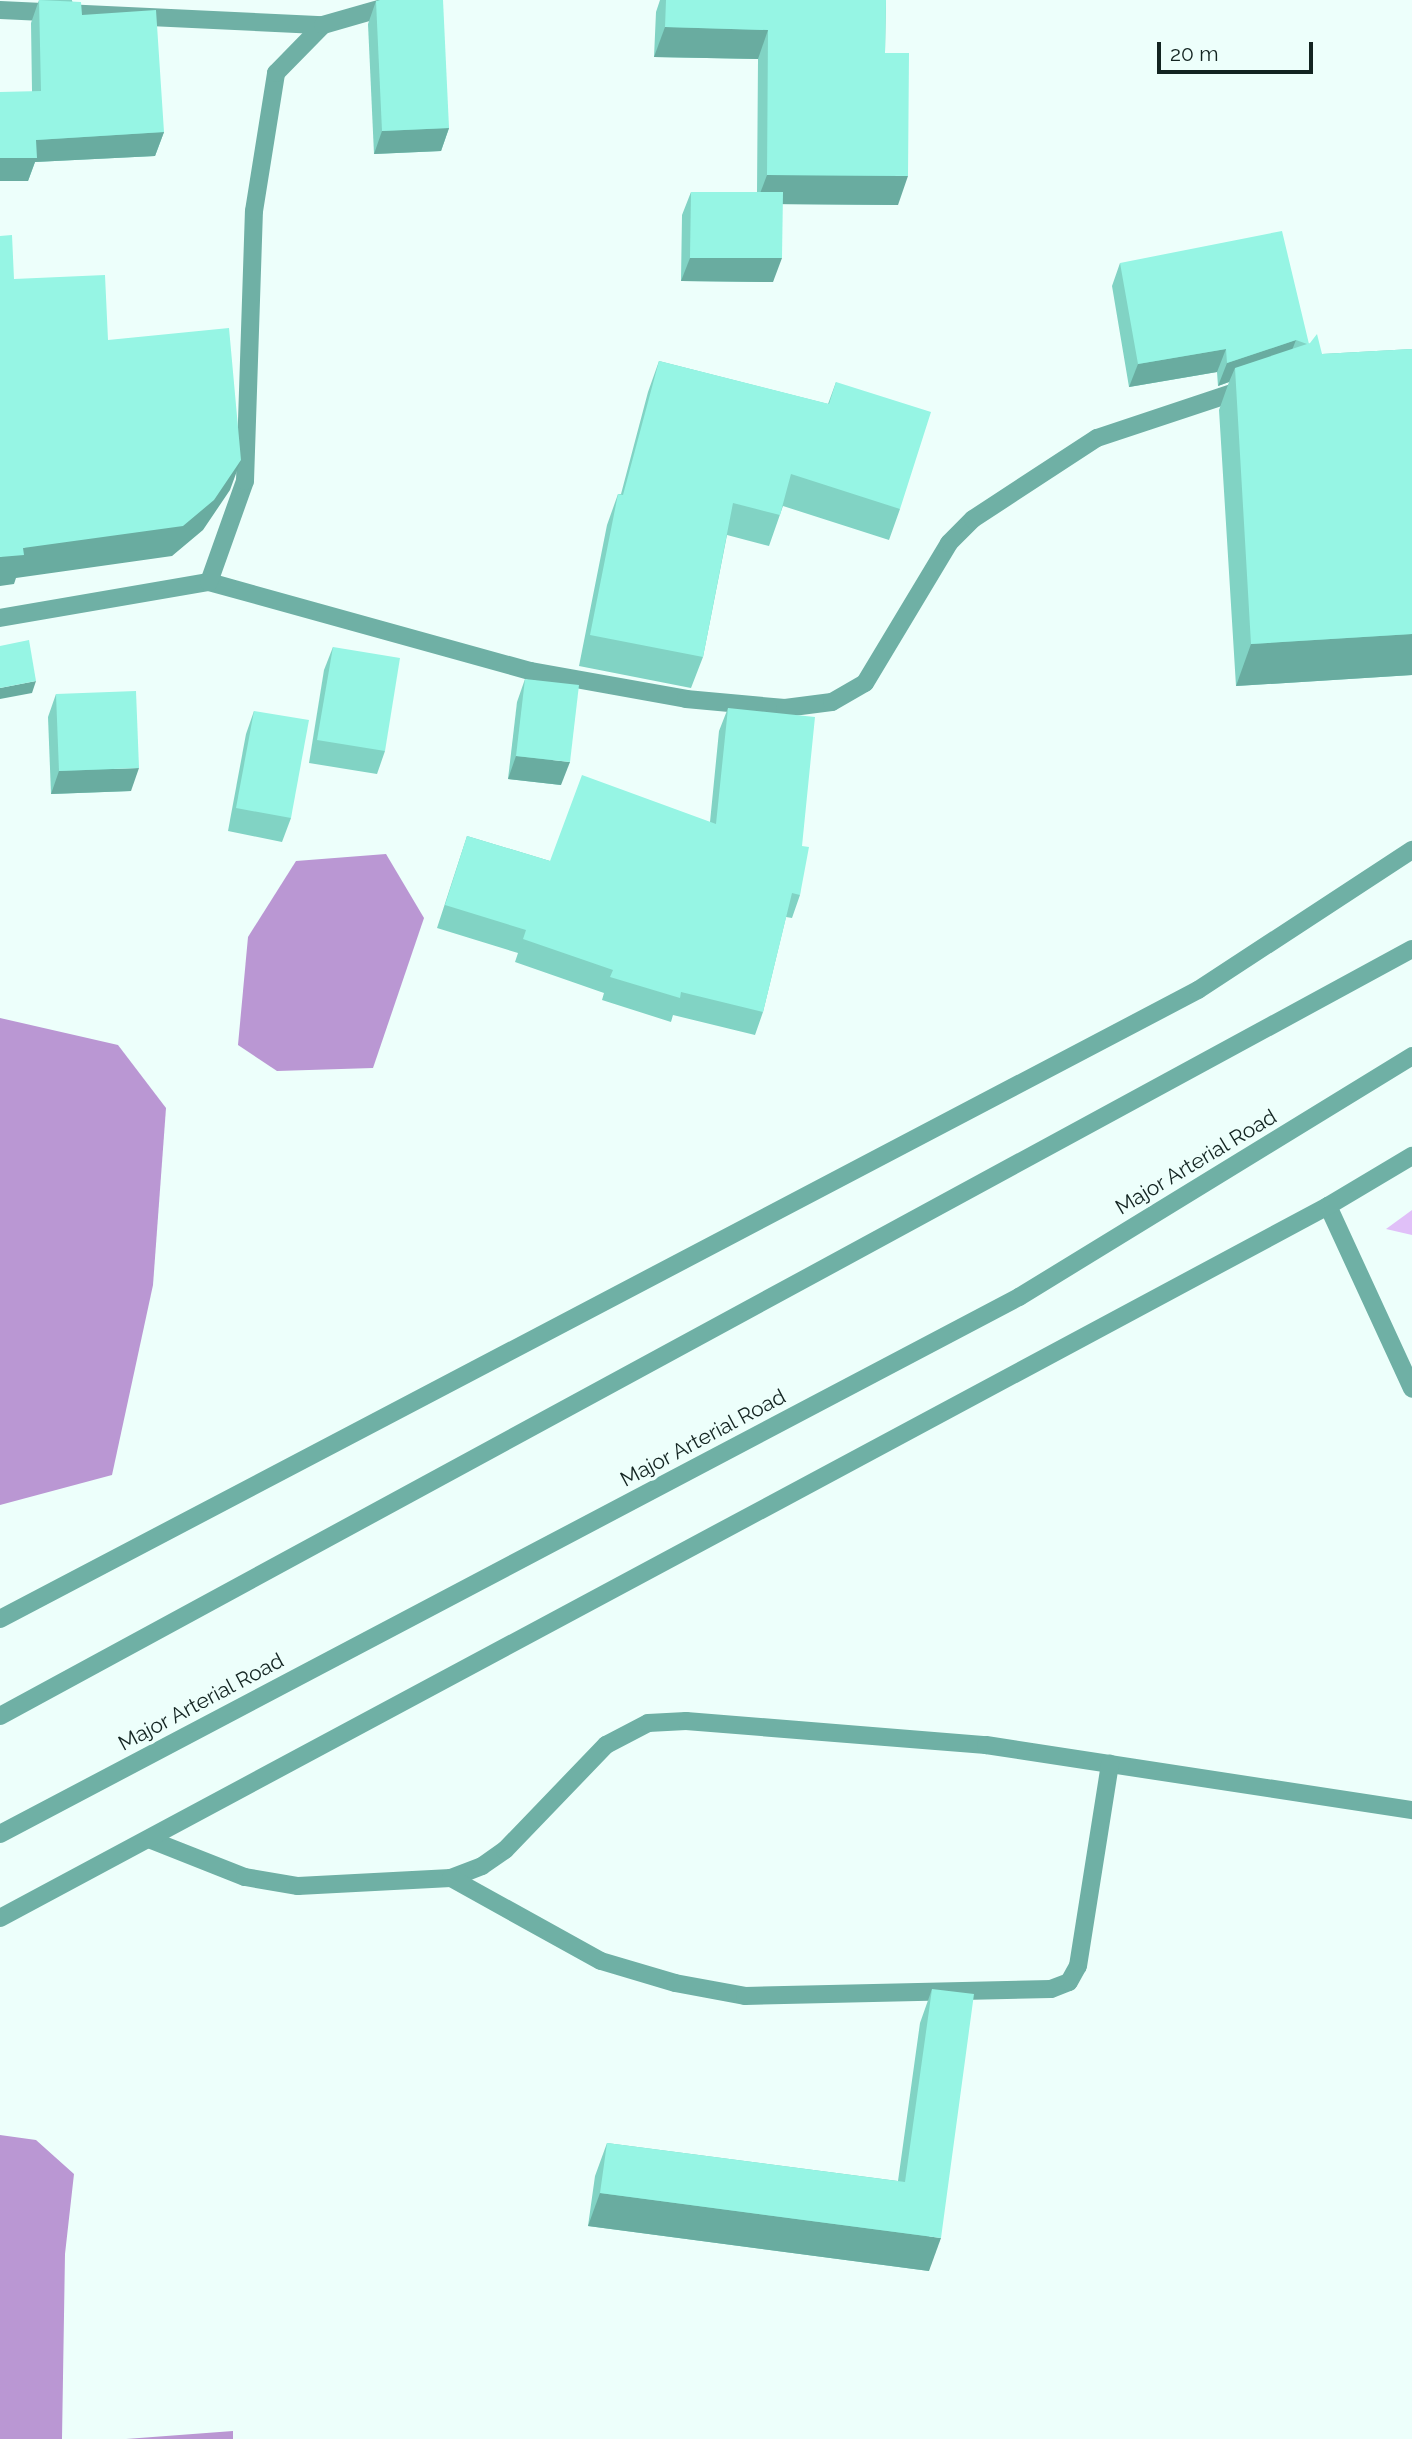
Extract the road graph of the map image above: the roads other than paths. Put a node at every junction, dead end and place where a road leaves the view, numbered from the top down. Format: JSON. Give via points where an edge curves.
{"nodes":[{"id":1,"x":410,"y":0,"type":"edge"},
{"id":2,"x":0,"y":10,"type":"edge"},
{"id":3,"x":323,"y":25,"type":"junction"},
{"id":4,"x":1265,"y":382,"type":"edge"},
{"id":5,"x":209,"y":582,"type":"junction"},
{"id":6,"x":0,"y":618,"type":"edge"},
{"id":7,"x":1412,"y":850,"type":"edge"},
{"id":8,"x":1412,"y":949,"type":"edge"},
{"id":9,"x":1412,"y":1056,"type":"edge"},
{"id":10,"x":1412,"y":1156,"type":"edge"},
{"id":11,"x":1328,"y":1206,"type":"junction"},
{"id":12,"x":1412,"y":1389,"type":"edge"},
{"id":13,"x":0,"y":1619,"type":"edge"},
{"id":14,"x":0,"y":1716,"type":"edge"},
{"id":15,"x":1110,"y":1764,"type":"junction"},
{"id":16,"x":1412,"y":1810,"type":"edge"},
{"id":17,"x":0,"y":1834,"type":"edge"},
{"id":18,"x":152,"y":1840,"type":"junction"},
{"id":19,"x":451,"y":1878,"type":"junction"},
{"id":20,"x":0,"y":1918,"type":"edge"}],
"edges":[{"from":1,"to":3,"type":"street"},
{"from":2,"to":3,"type":"street"},
{"from":3,"to":5,"type":"street","via":[[276,73],[254,211],[245,481]]},
{"from":4,"to":5,"type":"street","via":[[1097,438],[973,519],[949,543],[865,683],[832,702],[785,708],[686,699],[531,671]]},
{"from":5,"to":6,"type":"street"},
{"from":7,"to":13,"type":"street","via":[[1198,990]]},
{"from":8,"to":14,"type":"street"},
{"from":9,"to":17,"type":"street","name":"Major Arterial Road","via":[[1019,1297]]},
{"from":10,"to":11,"type":"street"},
{"from":11,"to":12,"type":"street"},
{"from":11,"to":18,"type":"street","via":[[369,1717]]},
{"from":15,"to":16,"type":"street"},
{"from":15,"to":19,"type":"street","via":[[986,1745],[686,1721],[648,1723],[606,1745],[505,1850],[482,1866]]},
{"from":15,"to":19,"type":"street","via":[[1078,1966],[1069,1982],[1051,1989],[745,1996],[675,1983],[601,1961]]},
{"from":18,"to":19,"type":"street","via":[[245,1877],[298,1886]]},
{"from":18,"to":20,"type":"street"}]}
